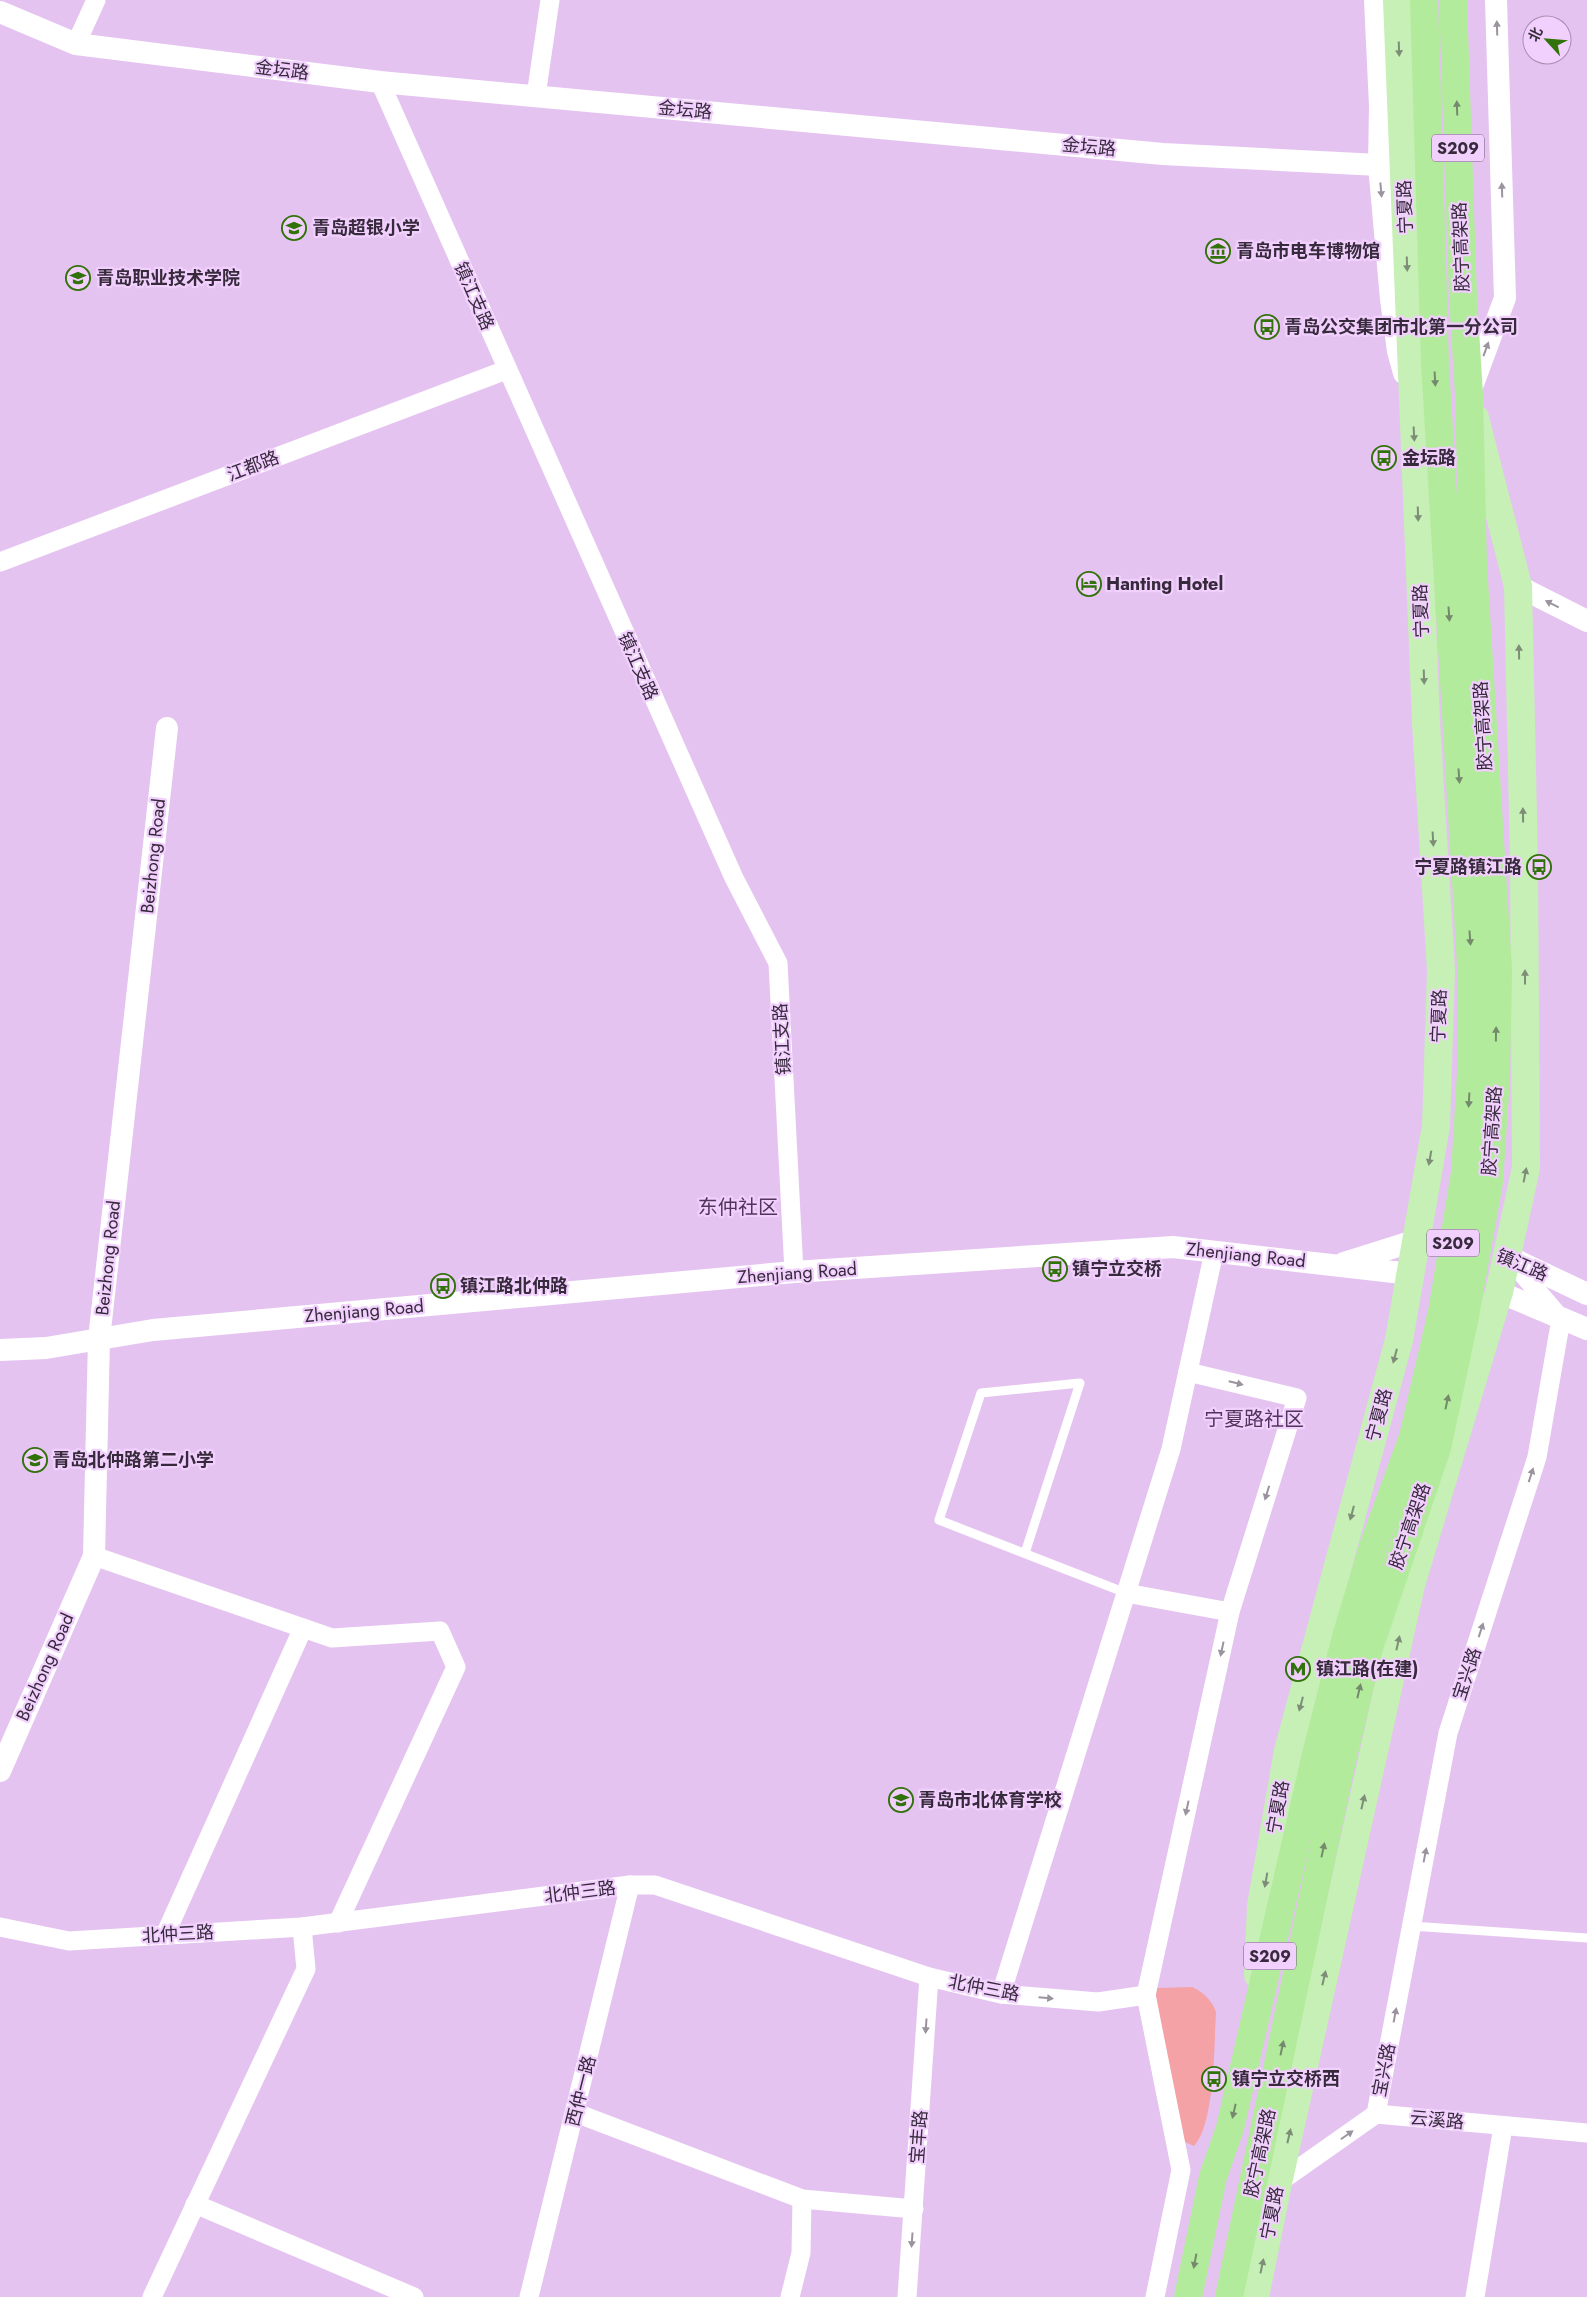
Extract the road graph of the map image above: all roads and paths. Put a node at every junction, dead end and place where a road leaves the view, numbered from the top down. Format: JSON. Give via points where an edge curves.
{"nodes":[{"id":1,"x":96,"y":0,"type":"edge"},
{"id":2,"x":550,"y":0,"type":"edge"},
{"id":3,"x":1375,"y":0,"type":"edge"},
{"id":4,"x":1397,"y":0,"type":"edge"},
{"id":5,"x":1424,"y":0,"type":"edge"},
{"id":6,"x":1453,"y":0,"type":"edge"},
{"id":7,"x":1496,"y":0,"type":"edge"},
{"id":8,"x":0,"y":12,"type":"edge"},
{"id":9,"x":76,"y":44,"type":"junction"},
{"id":10,"x":380,"y":82,"type":"junction"},
{"id":11,"x":536,"y":96,"type":"junction"},
{"id":12,"x":1379,"y":165,"type":"junction"},
{"id":13,"x":506,"y":370,"type":"junction"},
{"id":14,"x":1469,"y":395,"type":"junction"},
{"id":15,"x":1412,"y":403,"type":"junction"},
{"id":16,"x":0,"y":562,"type":"edge"},
{"id":17,"x":1518,"y":586,"type":"junction"},
{"id":18,"x":1587,"y":621,"type":"edge"},
{"id":19,"x":167,"y":728,"type":"dead end"},
{"id":20,"x":1431,"y":1202,"type":"junction"},
{"id":21,"x":1518,"y":1206,"type":"junction"},
{"id":22,"x":1424,"y":1241,"type":"junction"},
{"id":23,"x":1214,"y":1252,"type":"junction"},
{"id":24,"x":1498,"y":1254,"type":"junction"},
{"id":25,"x":1338,"y":1265,"type":"junction"},
{"id":26,"x":794,"y":1272,"type":"junction"},
{"id":27,"x":1418,"y":1276,"type":"junction"},
{"id":28,"x":1491,"y":1290,"type":"junction"},
{"id":29,"x":1587,"y":1294,"type":"edge"},
{"id":30,"x":1411,"y":1314,"type":"junction"},
{"id":31,"x":1562,"y":1319,"type":"junction"},
{"id":32,"x":1482,"y":1327,"type":"junction"},
{"id":33,"x":1587,"y":1329,"type":"edge"},
{"id":34,"x":99,"y":1339,"type":"junction"},
{"id":35,"x":0,"y":1350,"type":"edge"},
{"id":36,"x":1188,"y":1372,"type":"junction"},
{"id":37,"x":1025,"y":1554,"type":"junction"},
{"id":38,"x":94,"y":1556,"type":"junction"},
{"id":39,"x":1126,"y":1592,"type":"junction"},
{"id":40,"x":1230,"y":1612,"type":"junction"},
{"id":41,"x":303,"y":1628,"type":"junction"},
{"id":42,"x":0,"y":1771,"type":"edge"},
{"id":43,"x":630,"y":1885,"type":"junction"},
{"id":44,"x":338,"y":1923,"type":"junction"},
{"id":45,"x":1412,"y":1926,"type":"junction"},
{"id":46,"x":0,"y":1927,"type":"edge"},
{"id":47,"x":302,"y":1927,"type":"junction"},
{"id":48,"x":165,"y":1935,"type":"junction"},
{"id":49,"x":1587,"y":1938,"type":"edge"},
{"id":50,"x":929,"y":1977,"type":"junction"},
{"id":51,"x":1001,"y":1994,"type":"junction"},
{"id":52,"x":1146,"y":1995,"type":"junction"},
{"id":53,"x":1256,"y":2012,"type":"junction"},
{"id":54,"x":576,"y":2113,"type":"junction"},
{"id":55,"x":1376,"y":2114,"type":"junction"},
{"id":56,"x":1503,"y":2126,"type":"junction"},
{"id":57,"x":1587,"y":2133,"type":"edge"},
{"id":58,"x":1181,"y":2170,"type":"junction"},
{"id":59,"x":1213,"y":2177,"type":"junction"},
{"id":60,"x":1278,"y":2183,"type":"junction"},
{"id":61,"x":802,"y":2199,"type":"junction"},
{"id":62,"x":195,"y":2204,"type":"junction"},
{"id":63,"x":914,"y":2209,"type":"junction"},
{"id":64,"x":152,"y":2297,"type":"edge"},
{"id":65,"x":414,"y":2297,"type":"edge"},
{"id":66,"x":529,"y":2297,"type":"edge"},
{"id":67,"x":790,"y":2297,"type":"edge"},
{"id":68,"x":907,"y":2297,"type":"edge"},
{"id":69,"x":1155,"y":2297,"type":"edge"},
{"id":70,"x":1188,"y":2297,"type":"edge"},
{"id":71,"x":1229,"y":2297,"type":"edge"},
{"id":72,"x":1255,"y":2297,"type":"edge"},
{"id":73,"x":1475,"y":2297,"type":"edge"}],
"edges":[{"from":1,"to":9,"type":"street"},
{"from":2,"to":11,"type":"street"},
{"from":3,"to":12,"type":"street"},
{"from":4,"to":15,"type":"main road","name":"宁夏路","one_way":true},
{"from":5,"to":53,"type":"highway","name":"胶宁高架路","number":"S209","one_way":true,"via":[[1434,363],[1472,966],[1471,1072],[1465,1173],[1442,1312],[1412,1438],[1374,1544],[1346,1637]]},
{"from":14,"to":6,"type":"highway","name":"胶宁高架路","number":"S209","one_way":true},
{"from":14,"to":7,"type":"street","one_way":true,"via":[[1505,298]]},
{"from":8,"to":9,"type":"street","name":"金坛路"},
{"from":9,"to":10,"type":"street","name":"金坛路"},
{"from":10,"to":11,"type":"street","name":"金坛路"},
{"from":10,"to":13,"type":"street","name":"镇江支路"},
{"from":11,"to":12,"type":"street","name":"金坛路","via":[[1163,154]]},
{"from":12,"to":15,"type":"street","one_way":true,"via":[[1398,351]]},
{"from":13,"to":16,"type":"street","name":"江都路"},
{"from":13,"to":26,"type":"street","name":"镇江支路","via":[[734,878],[778,963]]},
{"from":14,"to":17,"type":"main road","name":"宁夏路"},
{"from":71,"to":14,"type":"highway","number":"S209","one_way":true,"via":[[1344,1755],[1369,1648],[1437,1448],[1489,1182],[1496,1079],[1498,970],[1473,564]]},
{"from":15,"to":20,"type":"main road","name":"宁夏路","one_way":true,"via":[[1441,971]]},
{"from":18,"to":17,"type":"street","one_way":true},
{"from":21,"to":17,"type":"main road","name":"宁夏路","one_way":true,"via":[[1526,1168]]},
{"from":19,"to":34,"type":"street","name":"Beizhong Road"},
{"from":20,"to":21,"type":"main road","via":[[1495,1220]]},
{"from":20,"to":22,"type":"main road","name":"宁夏路"},
{"from":21,"to":24,"type":"main road","name":"宁夏路"},
{"from":22,"to":24,"type":"main road","name":"镇江路"},
{"from":22,"to":25,"type":"street","name":"镇江路"},
{"from":22,"to":27,"type":"main road","name":"宁夏路"},
{"from":23,"to":25,"type":"street","name":"Zhenjiang Road"},
{"from":23,"to":26,"type":"street","name":"Zhenjiang Road","via":[[1173,1247]]},
{"from":23,"to":36,"type":"street"},
{"from":24,"to":28,"type":"main road","name":"宁夏路"},
{"from":24,"to":29,"type":"street","name":"镇江路"},
{"from":24,"to":31,"type":"street"},
{"from":25,"to":27,"type":"street","name":"Zhenjiang Road"},
{"from":26,"to":34,"type":"street","name":"Zhenjiang Road","via":[[153,1330]]},
{"from":27,"to":28,"type":"main road","name":"Zhenjiang Road"},
{"from":27,"to":30,"type":"main road","name":"宁夏路"},
{"from":28,"to":31,"type":"street","name":"Zhenjiang Road"},
{"from":28,"to":32,"type":"main road","name":"宁夏路"},
{"from":30,"to":32,"type":"main road"},
{"from":30,"to":53,"type":"main road","name":"宁夏路","one_way":true,"via":[[1399,1340],[1288,1751],[1261,1906]]},
{"from":31,"to":33,"type":"street","name":"Zhenjiang Road"},
{"from":45,"to":31,"type":"street","name":"宝兴路","one_way":true,"via":[[1448,1733],[1537,1456]]},
{"from":60,"to":32,"type":"main road","name":"宁夏路","one_way":true,"via":[[1411,1585]]},
{"from":34,"to":35,"type":"street","name":"Zhenjiang Road","via":[[46,1348]]},
{"from":34,"to":38,"type":"street","name":"Beizhong Road"},
{"from":36,"to":39,"type":"street","via":[[1172,1449]]},
{"from":36,"to":40,"type":"street","one_way":true,"via":[[1297,1398]]},
{"from":37,"to":37,"type":"lane","via":[[938,1520],[981,1393],[1080,1383]]},
{"from":37,"to":39,"type":"lane"},
{"from":38,"to":41,"type":"street"},
{"from":38,"to":42,"type":"street","name":"Beizhong Road"},
{"from":39,"to":40,"type":"street"},
{"from":39,"to":51,"type":"street"},
{"from":40,"to":52,"type":"street","one_way":true},
{"from":41,"to":44,"type":"street","via":[[332,1638],[440,1631],[456,1667]]},
{"from":41,"to":48,"type":"street"},
{"from":43,"to":44,"type":"street","name":"北仲三路"},
{"from":43,"to":50,"type":"street","name":"北仲三路","via":[[655,1885]]},
{"from":43,"to":54,"type":"street","name":"西仲一路"},
{"from":44,"to":47,"type":"street","name":"北仲三路"},
{"from":45,"to":49,"type":"lane"},
{"from":55,"to":45,"type":"street","name":"宝兴路","one_way":true},
{"from":46,"to":48,"type":"street","name":"北仲三路","via":[[69,1941]]},
{"from":47,"to":48,"type":"street","name":"北仲三路"},
{"from":47,"to":62,"type":"street","via":[[306,1969]]},
{"from":50,"to":51,"type":"street","name":"北仲三路"},
{"from":50,"to":63,"type":"street","name":"宝丰路","one_way":true},
{"from":51,"to":52,"type":"street","name":"北仲三路","one_way":true,"via":[[1098,2002]]},
{"from":52,"to":58,"type":"street"},
{"from":53,"to":59,"type":"highway","name":"胶宁高架路","number":"S209","one_way":true,"via":[[1230,2128]]},
{"from":54,"to":61,"type":"street"},
{"from":54,"to":66,"type":"street","name":"西仲一路"},
{"from":55,"to":56,"type":"street","name":"云溪路"},
{"from":60,"to":55,"type":"street","one_way":true},
{"from":56,"to":57,"type":"street","name":"云溪路"},
{"from":56,"to":73,"type":"street"},
{"from":58,"to":59,"type":"street"},
{"from":58,"to":69,"type":"street"},
{"from":59,"to":70,"type":"highway","number":"S209","one_way":true},
{"from":72,"to":60,"type":"main road","name":"宁夏路","one_way":true},
{"from":61,"to":63,"type":"street"},
{"from":61,"to":67,"type":"street","via":[[801,2253]]},
{"from":62,"to":64,"type":"street"},
{"from":62,"to":65,"type":"street"},
{"from":63,"to":68,"type":"street","name":"宝丰路","one_way":true}]}
